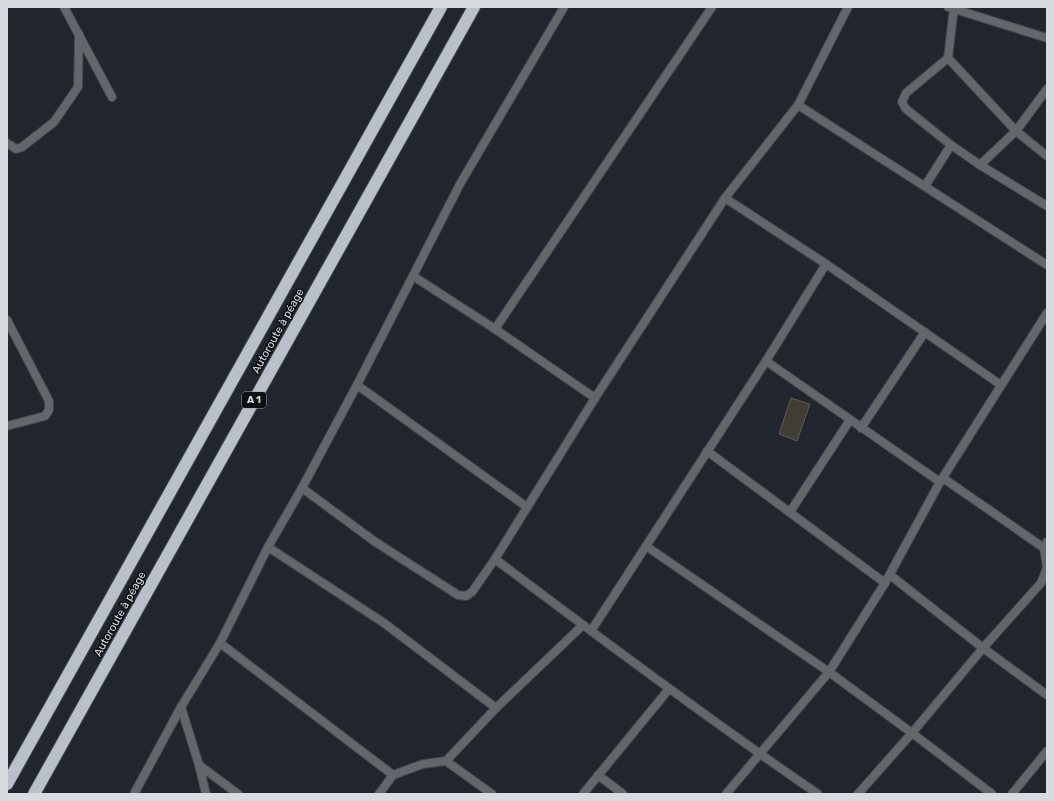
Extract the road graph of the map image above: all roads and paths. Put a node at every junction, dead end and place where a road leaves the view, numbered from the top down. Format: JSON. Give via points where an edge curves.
{"nodes":[{"id":1,"x":64,"y":7,"type":"edge"},
{"id":2,"x":441,"y":7,"type":"edge"},
{"id":3,"x":474,"y":7,"type":"edge"},
{"id":4,"x":564,"y":7,"type":"edge"},
{"id":5,"x":712,"y":7,"type":"edge"},
{"id":6,"x":848,"y":7,"type":"edge"},
{"id":7,"x":952,"y":8,"type":"edge"},
{"id":8,"x":79,"y":34,"type":"junction"},
{"id":9,"x":1047,"y":38,"type":"edge"},
{"id":10,"x":948,"y":58,"type":"junction"},
{"id":11,"x":1047,"y":89,"type":"edge"},
{"id":12,"x":112,"y":97,"type":"dead end"},
{"id":13,"x":798,"y":105,"type":"junction"},
{"id":14,"x":1016,"y":131,"type":"junction"},
{"id":15,"x":7,"y":144,"type":"edge"},
{"id":16,"x":951,"y":145,"type":"junction"},
{"id":17,"x":1047,"y":156,"type":"edge"},
{"id":18,"x":980,"y":165,"type":"junction"},
{"id":19,"x":925,"y":186,"type":"junction"},
{"id":20,"x":725,"y":198,"type":"junction"},
{"id":21,"x":1047,"y":206,"type":"edge"},
{"id":22,"x":826,"y":264,"type":"junction"},
{"id":23,"x":1047,"y":265,"type":"edge"},
{"id":24,"x":413,"y":276,"type":"junction"},
{"id":25,"x":1047,"y":313,"type":"edge"},
{"id":26,"x":7,"y":320,"type":"edge"},
{"id":27,"x":495,"y":329,"type":"junction"},
{"id":28,"x":925,"y":332,"type":"junction"},
{"id":29,"x":766,"y":361,"type":"junction"},
{"id":30,"x":357,"y":385,"type":"junction"},
{"id":31,"x":1001,"y":386,"type":"junction"},
{"id":32,"x":595,"y":398,"type":"junction"},
{"id":33,"x":850,"y":420,"type":"junction"},
{"id":34,"x":7,"y":426,"type":"edge"},
{"id":35,"x":861,"y":428,"type":"junction"},
{"id":36,"x":707,"y":451,"type":"junction"},
{"id":37,"x":941,"y":480,"type":"junction"},
{"id":38,"x":302,"y":488,"type":"junction"},
{"id":39,"x":527,"y":507,"type":"junction"},
{"id":40,"x":790,"y":512,"type":"junction"},
{"id":41,"x":1045,"y":545,"type":"edge"},
{"id":42,"x":646,"y":546,"type":"junction"},
{"id":43,"x":268,"y":547,"type":"junction"},
{"id":44,"x":495,"y":559,"type":"junction"},
{"id":45,"x":888,"y":579,"type":"junction"},
{"id":46,"x":583,"y":625,"type":"junction"},
{"id":47,"x":591,"y":631,"type":"junction"},
{"id":48,"x":220,"y":643,"type":"junction"},
{"id":49,"x":983,"y":648,"type":"junction"},
{"id":50,"x":829,"y":672,"type":"junction"},
{"id":51,"x":669,"y":689,"type":"junction"},
{"id":52,"x":1047,"y":695,"type":"edge"},
{"id":53,"x":181,"y":707,"type":"junction"},
{"id":54,"x":496,"y":708,"type":"junction"},
{"id":55,"x":912,"y":732,"type":"junction"},
{"id":56,"x":1047,"y":752,"type":"edge"},
{"id":57,"x":760,"y":754,"type":"junction"},
{"id":58,"x":446,"y":761,"type":"junction"},
{"id":59,"x":199,"y":765,"type":"junction"},
{"id":60,"x":393,"y":775,"type":"junction"},
{"id":61,"x":598,"y":775,"type":"junction"},
{"id":62,"x":7,"y":784,"type":"edge"},
{"id":63,"x":34,"y":794,"type":"edge"},
{"id":64,"x":134,"y":794,"type":"edge"},
{"id":65,"x":206,"y":794,"type":"edge"},
{"id":66,"x":238,"y":794,"type":"edge"},
{"id":67,"x":379,"y":794,"type":"edge"},
{"id":68,"x":492,"y":794,"type":"edge"},
{"id":69,"x":583,"y":794,"type":"edge"},
{"id":70,"x":623,"y":794,"type":"edge"},
{"id":71,"x":726,"y":794,"type":"edge"},
{"id":72,"x":818,"y":794,"type":"edge"},
{"id":73,"x":858,"y":794,"type":"edge"},
{"id":74,"x":992,"y":794,"type":"edge"},
{"id":75,"x":1012,"y":794,"type":"edge"}],
"edges":[{"from":1,"to":8,"type":"street"},
{"from":2,"to":62,"type":"highway","number":"A 1"},
{"from":3,"to":63,"type":"highway","name":"Autoroute à péage","number":"A 1"},
{"from":4,"to":24,"type":"street","via":[[460,184]]},
{"from":5,"to":27,"type":"street"},
{"from":6,"to":13,"type":"street"},
{"from":7,"to":9,"type":"street"},
{"from":7,"to":10,"type":"street"},
{"from":8,"to":12,"type":"street"},
{"from":8,"to":15,"type":"street","via":[[78,87],[54,122],[22,147],[16,149]]},
{"from":10,"to":14,"type":"street"},
{"from":10,"to":16,"type":"street","via":[[906,93],[902,102],[906,109]]},
{"from":11,"to":14,"type":"street"},
{"from":13,"to":19,"type":"street"},
{"from":13,"to":20,"type":"street"},
{"from":14,"to":17,"type":"street"},
{"from":14,"to":18,"type":"street"},
{"from":16,"to":18,"type":"street"},
{"from":16,"to":19,"type":"street"},
{"from":18,"to":21,"type":"street"},
{"from":19,"to":23,"type":"street"},
{"from":20,"to":22,"type":"street"},
{"from":20,"to":32,"type":"street"},
{"from":22,"to":28,"type":"street"},
{"from":22,"to":29,"type":"street"},
{"from":24,"to":27,"type":"street"},
{"from":24,"to":30,"type":"street"},
{"from":25,"to":31,"type":"street"},
{"from":26,"to":34,"type":"street","via":[[49,401],[49,410],[45,416]]},
{"from":27,"to":32,"type":"street"},
{"from":28,"to":31,"type":"street"},
{"from":28,"to":35,"type":"street"},
{"from":29,"to":33,"type":"street"},
{"from":29,"to":36,"type":"street"},
{"from":30,"to":38,"type":"street"},
{"from":30,"to":39,"type":"street"},
{"from":31,"to":37,"type":"street"},
{"from":32,"to":39,"type":"street"},
{"from":33,"to":35,"type":"street"},
{"from":33,"to":40,"type":"street"},
{"from":35,"to":37,"type":"street"},
{"from":36,"to":40,"type":"street"},
{"from":36,"to":42,"type":"street"},
{"from":37,"to":41,"type":"street"},
{"from":37,"to":45,"type":"street"},
{"from":38,"to":43,"type":"street"},
{"from":38,"to":44,"type":"street","via":[[374,541],[458,595],[466,596],[472,592]]},
{"from":39,"to":44,"type":"street"},
{"from":40,"to":45,"type":"street"},
{"from":41,"to":49,"type":"street","via":[[1047,568],[1041,583]]},
{"from":42,"to":47,"type":"street"},
{"from":42,"to":50,"type":"street"},
{"from":43,"to":48,"type":"street"},
{"from":43,"to":54,"type":"street","via":[[384,624]]},
{"from":44,"to":46,"type":"street"},
{"from":45,"to":49,"type":"street"},
{"from":45,"to":50,"type":"street"},
{"from":46,"to":47,"type":"street"},
{"from":46,"to":54,"type":"street"},
{"from":47,"to":51,"type":"street"},
{"from":48,"to":53,"type":"street"},
{"from":48,"to":60,"type":"street"},
{"from":49,"to":52,"type":"street"},
{"from":49,"to":55,"type":"street"},
{"from":50,"to":55,"type":"street"},
{"from":50,"to":57,"type":"street"},
{"from":51,"to":57,"type":"street"},
{"from":51,"to":61,"type":"street"},
{"from":53,"to":59,"type":"street"},
{"from":53,"to":64,"type":"street"},
{"from":54,"to":58,"type":"street"},
{"from":55,"to":73,"type":"street"},
{"from":55,"to":74,"type":"street"},
{"from":56,"to":75,"type":"street"},
{"from":57,"to":71,"type":"street"},
{"from":57,"to":72,"type":"street"},
{"from":58,"to":60,"type":"street","via":[[423,764]]},
{"from":58,"to":68,"type":"street"},
{"from":59,"to":65,"type":"street"},
{"from":59,"to":66,"type":"street"},
{"from":60,"to":67,"type":"street"},
{"from":61,"to":69,"type":"street"},
{"from":61,"to":70,"type":"street"}]}
